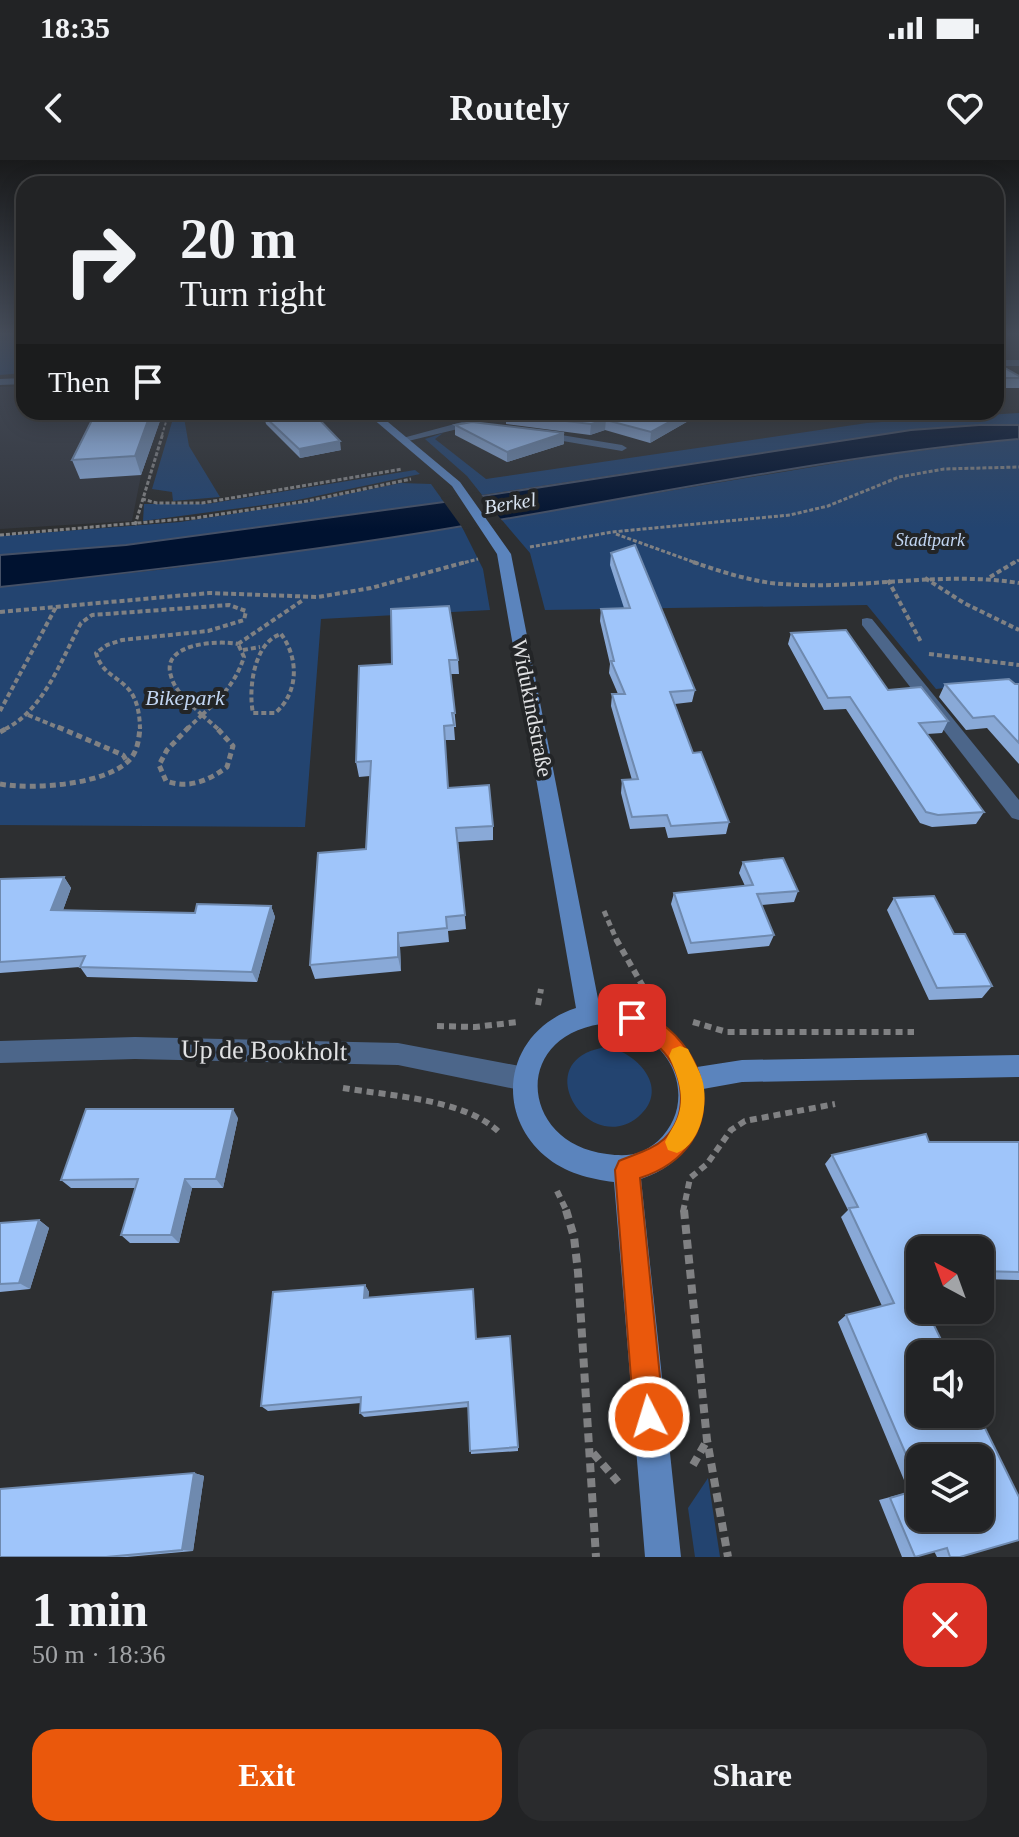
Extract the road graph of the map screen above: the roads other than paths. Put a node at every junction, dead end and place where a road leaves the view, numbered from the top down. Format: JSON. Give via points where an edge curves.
{"nodes":[{"id":1,"x":380,"y":420,"type":"edge"},
{"id":2,"x":487,"y":428,"type":"edge"},
{"id":3,"x":517,"y":432,"type":"edge"},
{"id":4,"x":404,"y":439,"type":"junction"},
{"id":5,"x":622,"y":448,"type":"dead end"},
{"id":6,"x":867,"y":622,"type":"dead end"},
{"id":7,"x":1019,"y":813,"type":"edge"},
{"id":8,"x":589,"y":1014,"type":"junction"},
{"id":9,"x":0,"y":1052,"type":"edge"},
{"id":10,"x":1019,"y":1066,"type":"edge"},
{"id":11,"x":525,"y":1079,"type":"junction"},
{"id":12,"x":691,"y":1079,"type":"junction"},
{"id":13,"x":627,"y":1170,"type":"junction"},
{"id":14,"x":663,"y":1557,"type":"edge"}],
"edges":[{"from":1,"to":4,"type":"street","name":"Widukindstraße"},
{"from":2,"to":4,"type":"street","via":[[462,425]]},
{"from":3,"to":5,"type":"street"},
{"from":4,"to":8,"type":"street","name":"Widukindstraße","via":[[456,484],[504,554]]},
{"from":6,"to":7,"type":"street"},
{"from":8,"to":11,"type":"street","via":[[545,1035],[531,1055]]},
{"from":8,"to":12,"type":"street","via":[[611,1013],[652,1027],[669,1041]]},
{"from":9,"to":11,"type":"street","name":"Up de Bookholt","via":[[149,1048],[398,1054]]},
{"from":10,"to":12,"type":"street","via":[[769,1070]]},
{"from":11,"to":13,"type":"street","via":[[531,1114],[552,1145],[600,1169]]},
{"from":12,"to":13,"type":"street","via":[[687,1127],[673,1147],[652,1162]]},
{"from":13,"to":14,"type":"street"}]}
